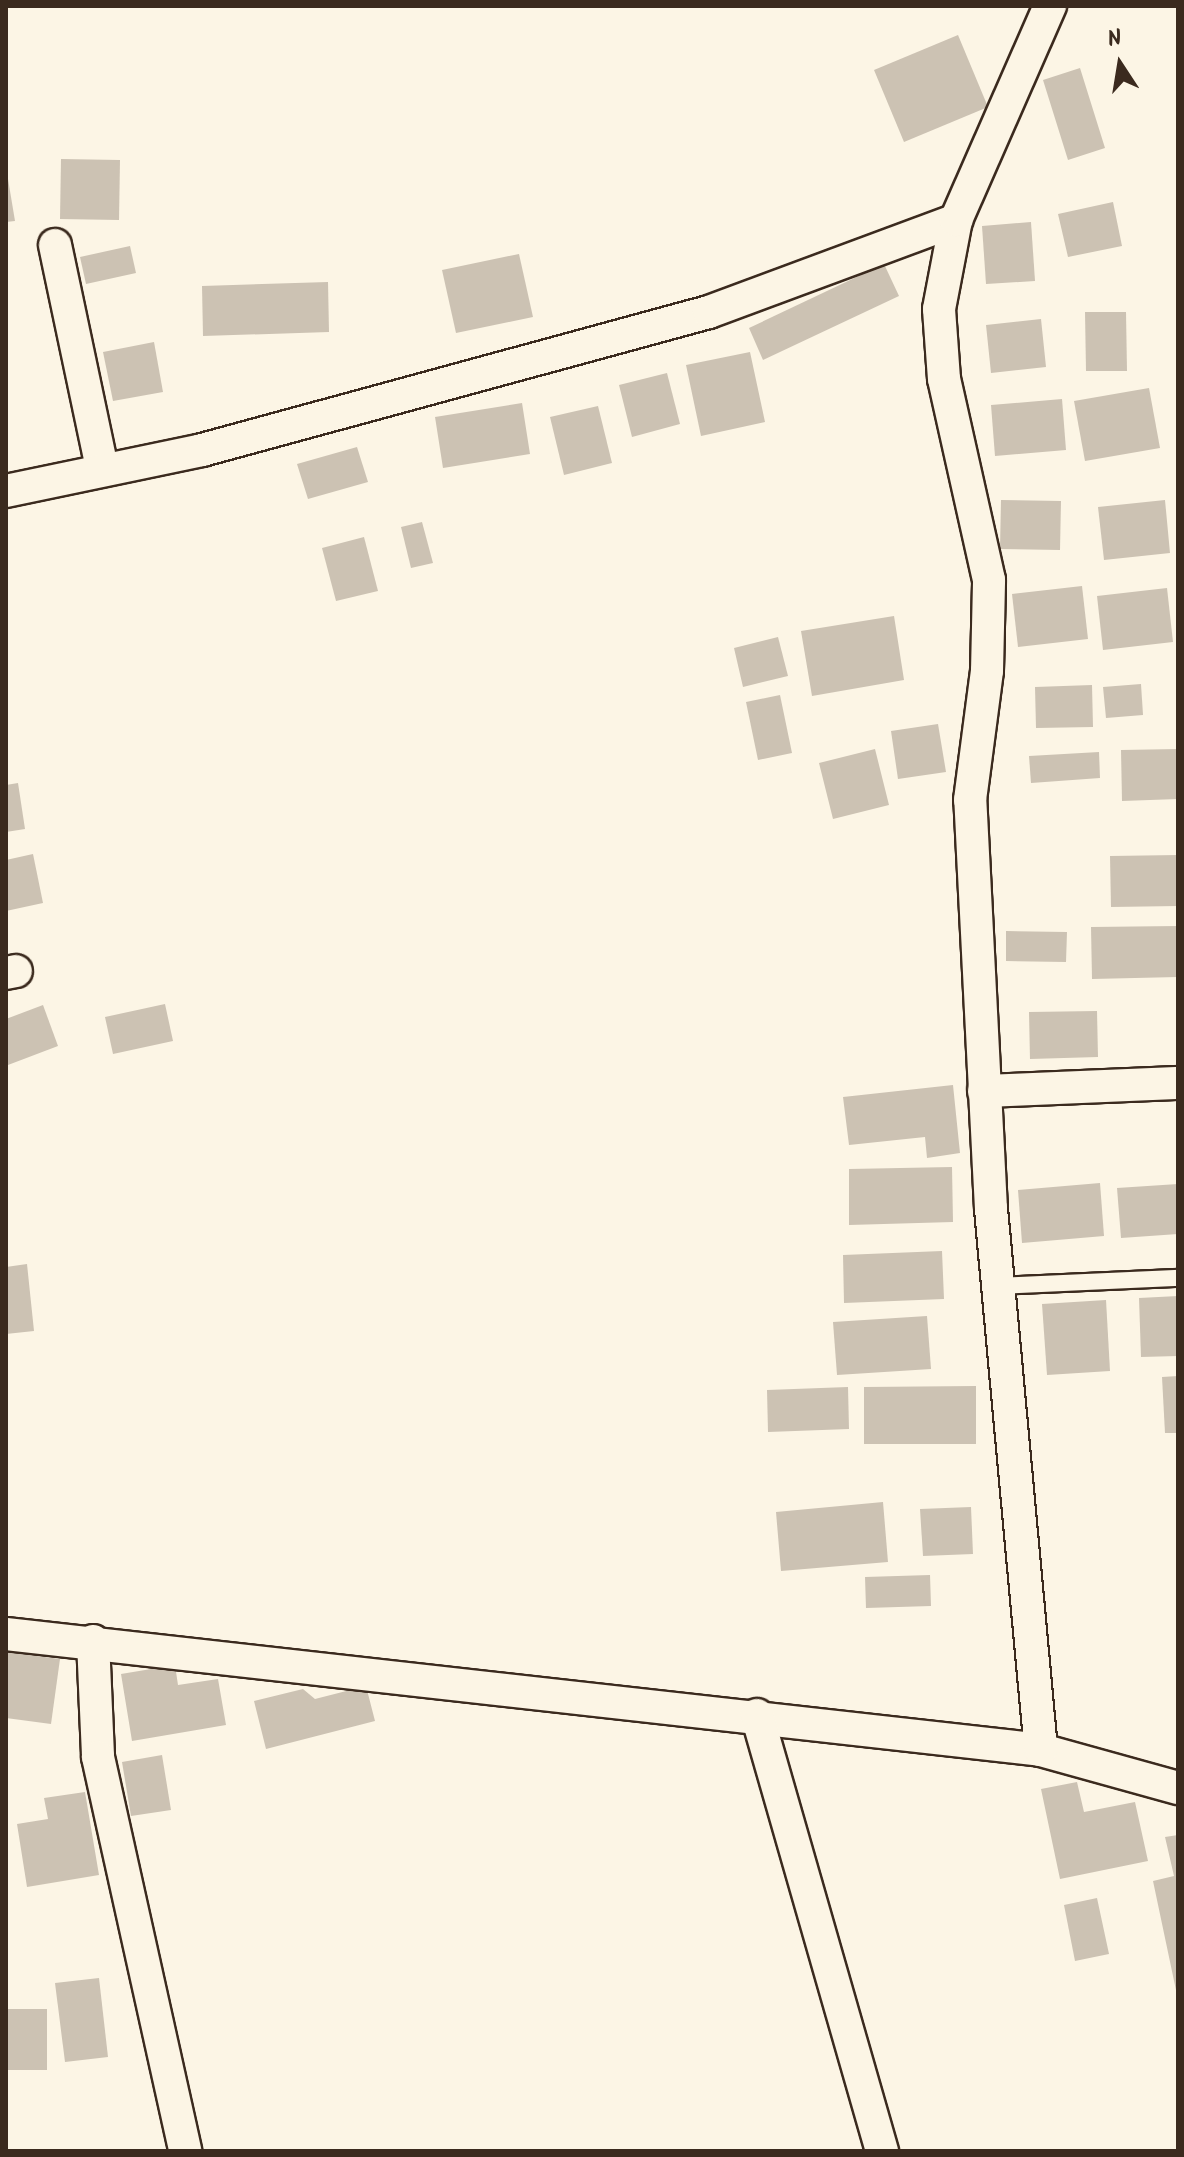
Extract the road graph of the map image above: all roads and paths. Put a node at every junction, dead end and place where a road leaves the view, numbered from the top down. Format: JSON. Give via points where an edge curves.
{"nodes":[{"id":1,"x":1050,"y":6,"type":"edge"},
{"id":2,"x":956,"y":220,"type":"junction"},
{"id":3,"x":55,"y":245,"type":"dead end"},
{"id":4,"x":102,"y":468,"type":"junction"},
{"id":5,"x":6,"y":491,"type":"edge"},
{"id":6,"x":1178,"y":1083,"type":"edge"},
{"id":7,"x":984,"y":1091,"type":"junction"},
{"id":8,"x":1178,"y":1278,"type":"edge"},
{"id":9,"x":999,"y":1286,"type":"junction"},
{"id":10,"x":6,"y":1634,"type":"edge"},
{"id":11,"x":93,"y":1641,"type":"junction"},
{"id":12,"x":757,"y":1715,"type":"junction"},
{"id":13,"x":1041,"y":1750,"type":"junction"},
{"id":14,"x":1178,"y":1788,"type":"edge"},
{"id":15,"x":185,"y":2151,"type":"edge"},
{"id":16,"x":882,"y":2151,"type":"edge"}],
"edges":[{"from":1,"to":2,"type":"street"},
{"from":2,"to":4,"type":"street","via":[[709,312],[202,450]]},
{"from":2,"to":7,"type":"street","via":[[939,309],[944,379],[989,580],[987,671],[970,800]]},
{"from":3,"to":4,"type":"street"},
{"from":4,"to":5,"type":"street"},
{"from":6,"to":7,"type":"street"},
{"from":7,"to":9,"type":"street"},
{"from":8,"to":9,"type":"lane"},
{"from":9,"to":13,"type":"street"},
{"from":10,"to":11,"type":"street"},
{"from":11,"to":12,"type":"street"},
{"from":11,"to":15,"type":"street","via":[[98,1757]]},
{"from":12,"to":13,"type":"street"},
{"from":12,"to":16,"type":"street"},
{"from":13,"to":14,"type":"street"}]}
